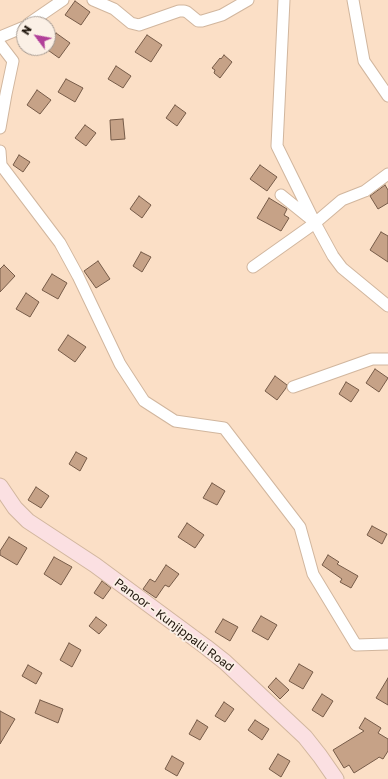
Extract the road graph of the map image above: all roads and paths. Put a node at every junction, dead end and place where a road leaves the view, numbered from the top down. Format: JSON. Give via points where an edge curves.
{"nodes":[{"id":1,"x":63,"y":0,"type":"edge"},
{"id":2,"x":93,"y":0,"type":"edge"},
{"id":3,"x":248,"y":0,"type":"edge"},
{"id":4,"x":284,"y":0,"type":"edge"},
{"id":5,"x":353,"y":0,"type":"edge"},
{"id":6,"x":40,"y":16,"type":"edge"},
{"id":7,"x":16,"y":30,"type":"edge"},
{"id":8,"x":0,"y":37,"type":"edge"},
{"id":9,"x":0,"y":44,"type":"edge"},
{"id":10,"x":388,"y":96,"type":"edge"},
{"id":11,"x":0,"y":128,"type":"edge"},
{"id":12,"x":0,"y":151,"type":"edge"},
{"id":13,"x":388,"y":174,"type":"edge"},
{"id":14,"x":281,"y":195,"type":"dead end"},
{"id":15,"x":315,"y":223,"type":"junction"},
{"id":16,"x":253,"y":268,"type":"dead end"},
{"id":17,"x":388,"y":306,"type":"edge"},
{"id":18,"x":388,"y":359,"type":"edge"},
{"id":19,"x":293,"y":387,"type":"dead end"},
{"id":20,"x":0,"y":486,"type":"edge"},
{"id":21,"x":388,"y":644,"type":"edge"},
{"id":22,"x":336,"y":779,"type":"edge"}],
"edges":[{"from":1,"to":6,"type":"street"},
{"from":2,"to":3,"type":"street","via":[[114,9],[131,23],[139,25],[179,11],[187,12],[198,21],[202,21],[222,15]]},
{"from":4,"to":15,"type":"street","via":[[277,146]]},
{"from":5,"to":10,"type":"street","via":[[364,61]]},
{"from":7,"to":8,"type":"street"},
{"from":9,"to":11,"type":"street","via":[[13,61]]},
{"from":12,"to":21,"type":"street","via":[[2,165],[60,243],[120,364],[144,401],[175,421],[224,428],[300,527],[313,574],[356,645]]},
{"from":13,"to":15,"type":"street","via":[[365,191],[342,200]]},
{"from":14,"to":15,"type":"street"},
{"from":15,"to":16,"type":"street"},
{"from":15,"to":17,"type":"street","via":[[342,268]]},
{"from":18,"to":19,"type":"street","via":[[372,359]]},
{"from":20,"to":22,"type":"main road","name":"Panoor - Kunjippalli Road","via":[[15,508],[28,521],[95,565],[225,662],[305,737]]}]}
